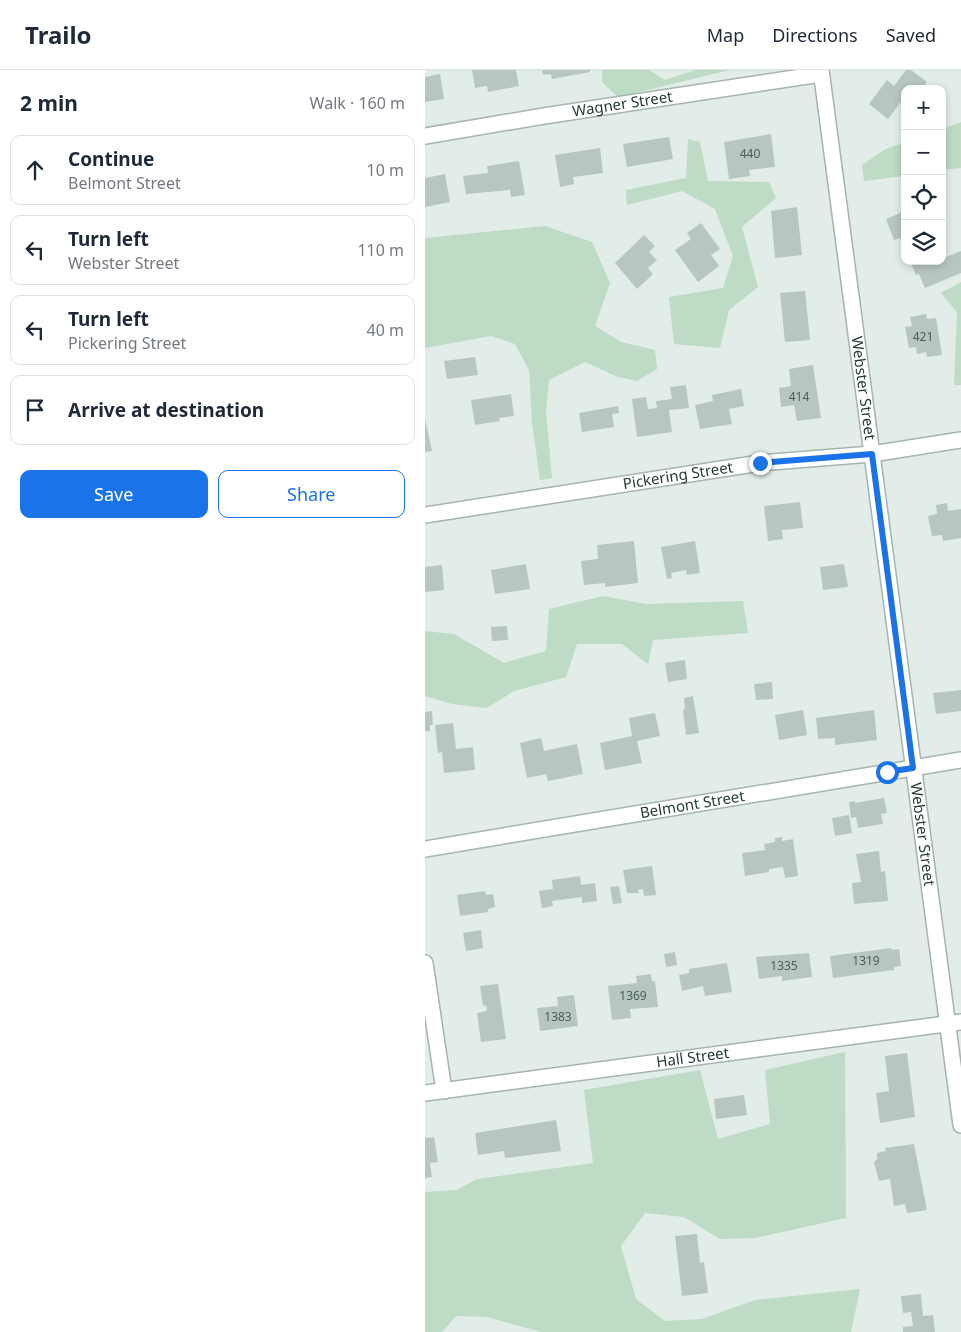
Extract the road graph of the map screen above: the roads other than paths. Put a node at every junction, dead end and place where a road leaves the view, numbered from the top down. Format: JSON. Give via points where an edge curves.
{"nodes":[{"id":1,"x":821,"y":72,"type":"edge"},
{"id":2,"x":425,"y":136,"type":"edge"},
{"id":3,"x":961,"y":440,"type":"edge"},
{"id":4,"x":872,"y":454,"type":"junction"},
{"id":5,"x":425,"y":516,"type":"edge"},
{"id":6,"x":961,"y":760,"type":"edge"},
{"id":7,"x":913,"y":768,"type":"junction"},
{"id":8,"x":425,"y":849,"type":"edge"},
{"id":9,"x":425,"y":963,"type":"edge"},
{"id":10,"x":954,"y":1023,"type":"edge"},
{"id":11,"x":444,"y":1090,"type":"junction"},
{"id":12,"x":425,"y":1093,"type":"edge"},
{"id":13,"x":961,"y":1124,"type":"edge"}],
"edges":[{"from":1,"to":2,"type":"street","name":"Wagner Street"},
{"from":1,"to":4,"type":"street","name":"Webster Street"},
{"from":3,"to":4,"type":"street","name":"Pickering Street"},
{"from":4,"to":5,"type":"street","name":"Pickering Street","via":[[760,463]]},
{"from":4,"to":7,"type":"street","name":"Webster Street"},
{"from":6,"to":7,"type":"street","name":"Belmont Street"},
{"from":7,"to":8,"type":"street","name":"Belmont Street"},
{"from":7,"to":10,"type":"street","name":"Webster Street"},
{"from":9,"to":11,"type":"street"},
{"from":10,"to":11,"type":"street","name":"Hall Street"},
{"from":10,"to":13,"type":"street","name":"Webster Street"},
{"from":11,"to":12,"type":"street","name":"Hall Street"}]}
